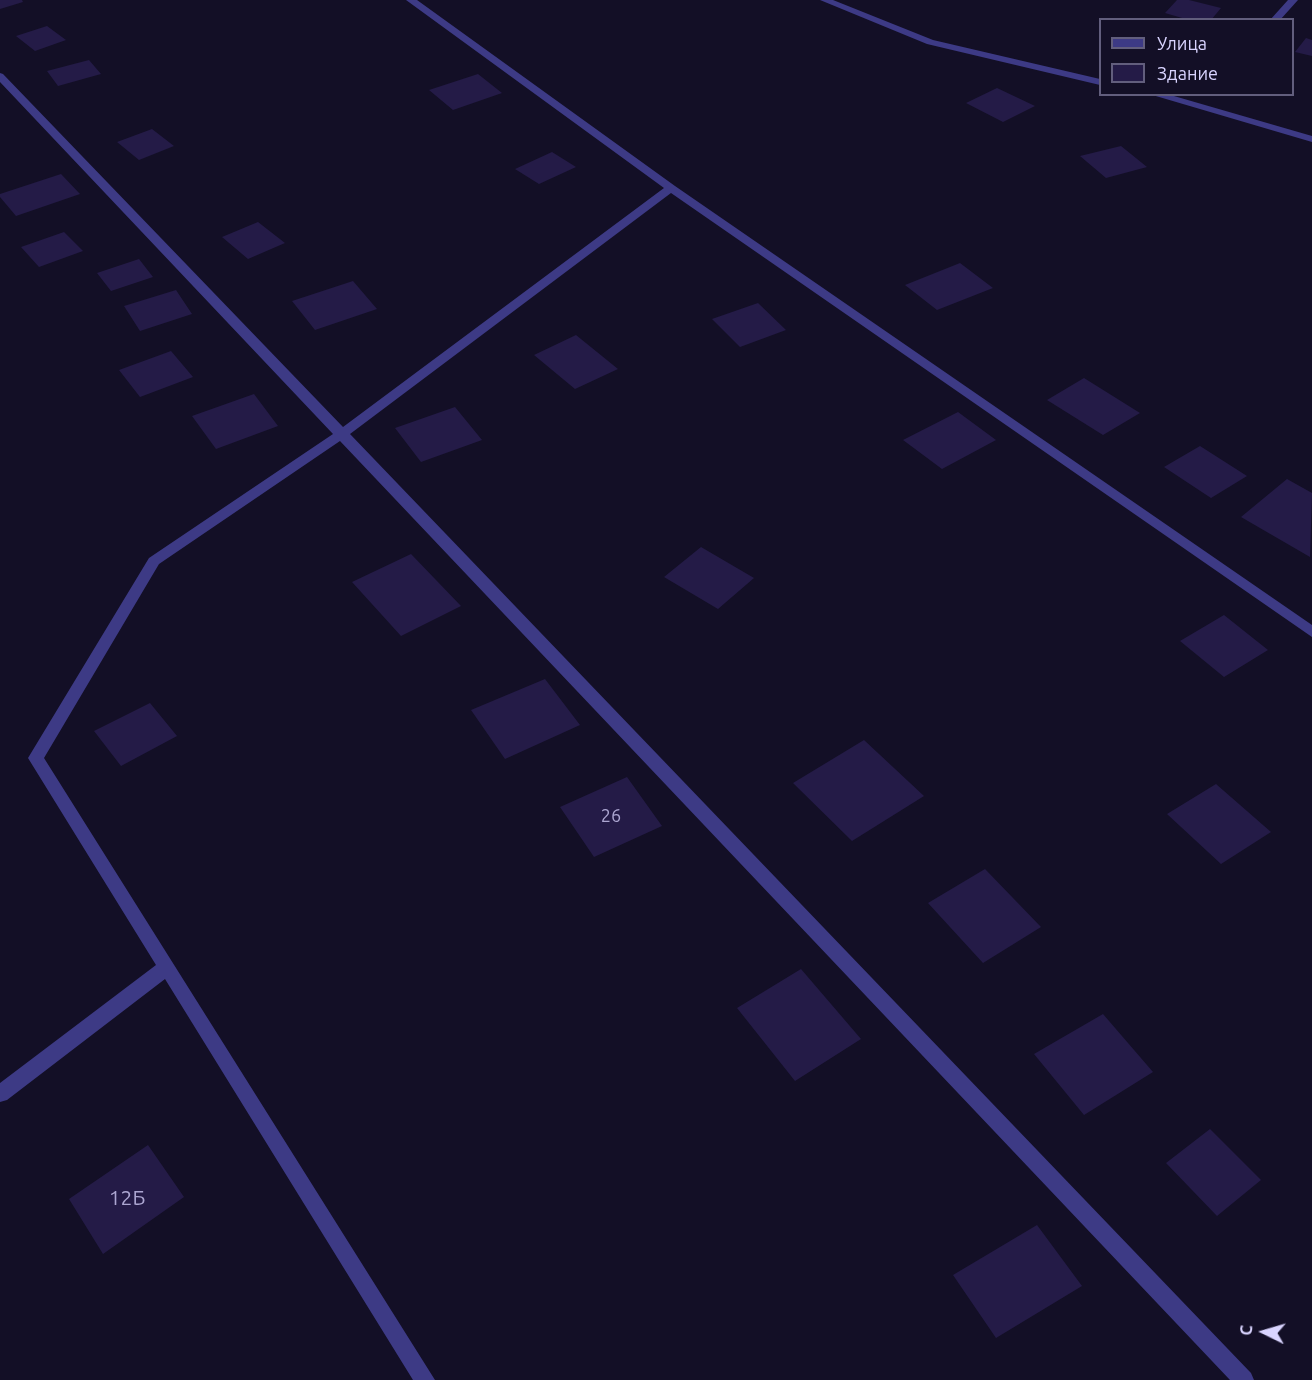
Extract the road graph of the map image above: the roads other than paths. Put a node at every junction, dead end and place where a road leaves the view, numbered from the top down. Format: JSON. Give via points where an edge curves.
{"nodes":[{"id":1,"x":411,"y":0,"type":"edge"},
{"id":2,"x":825,"y":0,"type":"edge"},
{"id":3,"x":1293,"y":0,"type":"edge"},
{"id":4,"x":1276,"y":18,"type":"edge"},
{"id":5,"x":0,"y":76,"type":"edge"},
{"id":6,"x":1099,"y":82,"type":"edge"},
{"id":7,"x":1162,"y":96,"type":"edge"},
{"id":8,"x":1200,"y":96,"type":"edge"},
{"id":9,"x":1193,"y":104,"type":"junction"},
{"id":10,"x":1312,"y":139,"type":"edge"},
{"id":11,"x":671,"y":188,"type":"junction"},
{"id":12,"x":342,"y":434,"type":"junction"},
{"id":13,"x":1312,"y":632,"type":"edge"},
{"id":14,"x":167,"y":966,"type":"junction"},
{"id":15,"x":0,"y":1094,"type":"edge"},
{"id":16,"x":425,"y":1380,"type":"edge"},
{"id":17,"x":1244,"y":1380,"type":"edge"}],
"edges":[{"from":1,"to":11,"type":"street"},
{"from":2,"to":6,"type":"street","via":[[930,42]]},
{"from":3,"to":4,"type":"street"},
{"from":5,"to":12,"type":"street"},
{"from":7,"to":9,"type":"street"},
{"from":8,"to":9,"type":"street"},
{"from":9,"to":10,"type":"street"},
{"from":11,"to":12,"type":"street"},
{"from":11,"to":13,"type":"street"},
{"from":12,"to":14,"type":"street","via":[[154,561],[36,758]]},
{"from":12,"to":17,"type":"street"},
{"from":14,"to":15,"type":"street"},
{"from":14,"to":16,"type":"street"}]}
